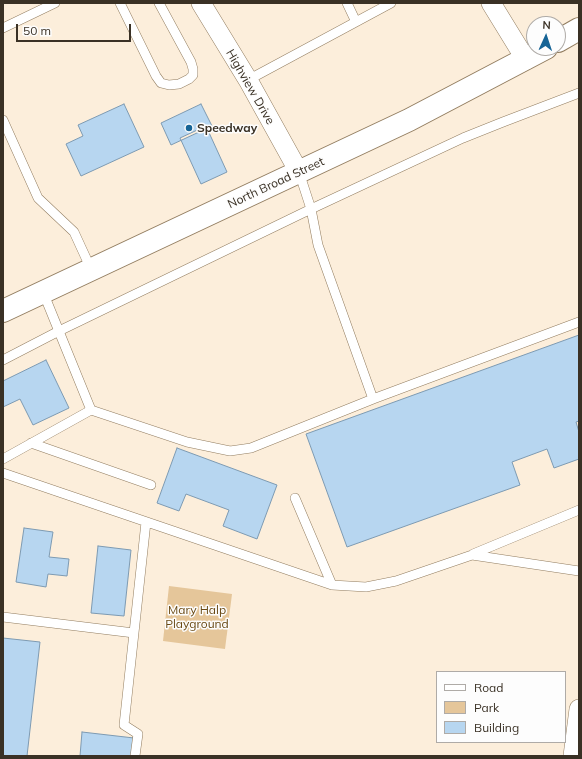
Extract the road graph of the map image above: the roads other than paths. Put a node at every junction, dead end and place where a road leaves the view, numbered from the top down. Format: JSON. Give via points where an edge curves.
{"nodes":[{"id":1,"x":55,"y":3,"type":"edge"},
{"id":2,"x":120,"y":3,"type":"edge"},
{"id":3,"x":159,"y":3,"type":"edge"},
{"id":4,"x":201,"y":3,"type":"edge"},
{"id":5,"x":347,"y":3,"type":"edge"},
{"id":6,"x":391,"y":3,"type":"edge"},
{"id":7,"x":491,"y":3,"type":"edge"},
{"id":8,"x":37,"y":7,"type":"edge"},
{"id":9,"x":356,"y":22,"type":"junction"},
{"id":10,"x":3,"y":28,"type":"edge"},
{"id":11,"x":579,"y":29,"type":"edge"},
{"id":12,"x":566,"y":36,"type":"edge"},
{"id":13,"x":533,"y":56,"type":"edge"},
{"id":14,"x":526,"y":60,"type":"junction"},
{"id":15,"x":248,"y":80,"type":"junction"},
{"id":16,"x":579,"y":93,"type":"edge"},
{"id":17,"x":3,"y":120,"type":"edge"},
{"id":18,"x":298,"y":172,"type":"junction"},
{"id":19,"x":311,"y":209,"type":"junction"},
{"id":20,"x":91,"y":269,"type":"junction"},
{"id":21,"x":43,"y":292,"type":"junction"},
{"id":22,"x":3,"y":311,"type":"edge"},
{"id":23,"x":579,"y":322,"type":"edge"},
{"id":24,"x":60,"y":331,"type":"junction"},
{"id":25,"x":3,"y":360,"type":"edge"},
{"id":26,"x":373,"y":399,"type":"junction"},
{"id":27,"x":91,"y":410,"type":"junction"},
{"id":28,"x":31,"y":443,"type":"junction"},
{"id":29,"x":3,"y":459,"type":"edge"},
{"id":30,"x":3,"y":473,"type":"edge"},
{"id":31,"x":151,"y":485,"type":"dead end"},
{"id":32,"x":295,"y":498,"type":"dead end"},
{"id":33,"x":579,"y":510,"type":"edge"},
{"id":34,"x":146,"y":522,"type":"junction"},
{"id":35,"x":472,"y":555,"type":"junction"},
{"id":36,"x":579,"y":571,"type":"edge"},
{"id":37,"x":332,"y":585,"type":"junction"},
{"id":38,"x":3,"y":617,"type":"edge"},
{"id":39,"x":134,"y":633,"type":"junction"},
{"id":40,"x":579,"y":709,"type":"edge"},
{"id":41,"x":135,"y":756,"type":"edge"},
{"id":42,"x":573,"y":756,"type":"edge"}],
"edges":[{"from":1,"to":8,"type":"lane"},
{"from":2,"to":3,"type":"lane","via":[[161,83],[179,84],[193,75],[193,69]]},
{"from":4,"to":15,"type":"street","name":"Highview Drive"},
{"from":5,"to":9,"type":"lane"},
{"from":6,"to":9,"type":"lane"},
{"from":7,"to":14,"type":"street"},
{"from":8,"to":10,"type":"lane"},
{"from":9,"to":15,"type":"lane"},
{"from":11,"to":12,"type":"main road"},
{"from":13,"to":14,"type":"main road","name":"North Broad Street"},
{"from":14,"to":18,"type":"main road","name":"North Broad Street","via":[[416,117]]},
{"from":15,"to":18,"type":"street","name":"Highview Drive"},
{"from":16,"to":19,"type":"lane","via":[[463,138]]},
{"from":17,"to":20,"type":"lane","via":[[38,198],[74,232]]},
{"from":18,"to":19,"type":"lane"},
{"from":18,"to":20,"type":"main road","name":"North Broad Street"},
{"from":19,"to":24,"type":"lane"},
{"from":19,"to":26,"type":"lane","via":[[318,245]]},
{"from":20,"to":21,"type":"main road","name":"North Broad Street"},
{"from":21,"to":22,"type":"main road","name":"North Broad Street"},
{"from":21,"to":24,"type":"lane"},
{"from":23,"to":26,"type":"lane"},
{"from":24,"to":25,"type":"lane"},
{"from":24,"to":27,"type":"lane"},
{"from":26,"to":27,"type":"lane","via":[[250,448],[230,451],[187,442]]},
{"from":27,"to":28,"type":"lane"},
{"from":28,"to":29,"type":"lane"},
{"from":28,"to":31,"type":"lane"},
{"from":30,"to":34,"type":"lane"},
{"from":32,"to":37,"type":"lane"},
{"from":33,"to":35,"type":"lane"},
{"from":34,"to":37,"type":"lane"},
{"from":34,"to":39,"type":"lane"},
{"from":35,"to":36,"type":"lane"},
{"from":35,"to":37,"type":"lane","via":[[396,581],[366,587]]},
{"from":38,"to":39,"type":"lane"},
{"from":39,"to":41,"type":"lane","via":[[124,725],[138,734]]},
{"from":40,"to":42,"type":"street"}]}
